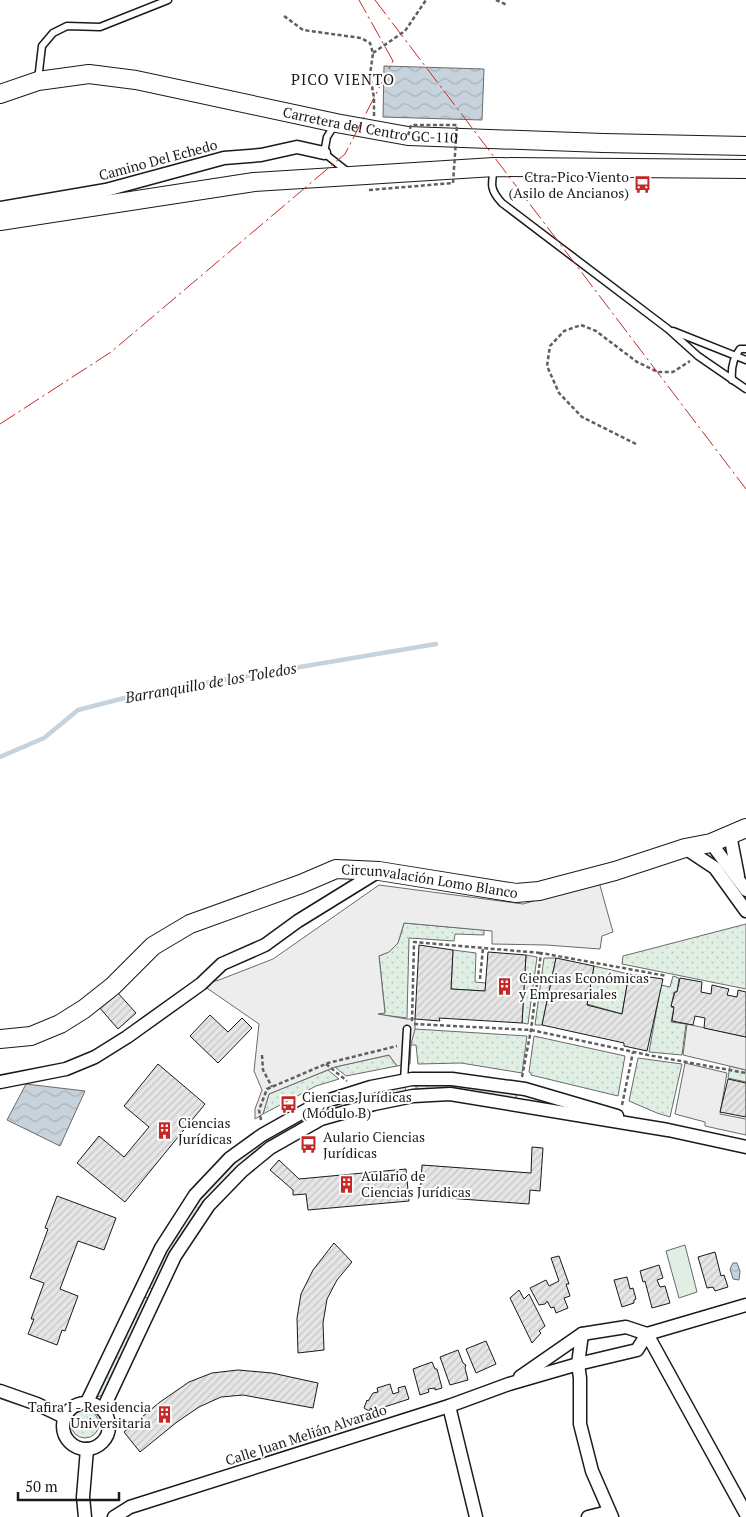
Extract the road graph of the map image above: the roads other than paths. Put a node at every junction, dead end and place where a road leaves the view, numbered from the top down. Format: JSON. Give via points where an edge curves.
{"nodes":[{"id":1,"x":168,"y":0,"type":"edge"},
{"id":2,"x":38,"y":81,"type":"junction"},
{"id":3,"x":0,"y":94,"type":"edge"},
{"id":4,"x":336,"y":122,"type":"junction"},
{"id":5,"x":746,"y":146,"type":"edge"},
{"id":6,"x":324,"y":154,"type":"junction"},
{"id":7,"x":494,"y":166,"type":"junction"},
{"id":8,"x":746,"y":169,"type":"edge"},
{"id":9,"x":353,"y":176,"type":"junction"},
{"id":10,"x":0,"y":208,"type":"edge"},
{"id":11,"x":0,"y":221,"type":"edge"},
{"id":12,"x":668,"y":329,"type":"junction"},
{"id":13,"x":746,"y":349,"type":"edge"},
{"id":14,"x":736,"y":355,"type":"junction"},
{"id":15,"x":746,"y":360,"type":"edge"},
{"id":16,"x":732,"y":380,"type":"junction"},
{"id":17,"x":746,"y":389,"type":"edge"},
{"id":18,"x":740,"y":828,"type":"edge"},
{"id":19,"x":711,"y":843,"type":"junction"},
{"id":20,"x":685,"y":848,"type":"junction"},
{"id":21,"x":379,"y":871,"type":"junction"},
{"id":22,"x":742,"y":885,"type":"edge"},
{"id":23,"x":746,"y":911,"type":"edge"},
{"id":24,"x":406,"y":1032,"type":"road end"},
{"id":25,"x":0,"y":1039,"type":"edge"},
{"id":26,"x":404,"y":1080,"type":"junction"},
{"id":27,"x":0,"y":1082,"type":"edge"},
{"id":28,"x":668,"y":1130,"type":"junction"},
{"id":29,"x":746,"y":1147,"type":"edge"},
{"id":30,"x":746,"y":1305,"type":"edge"},
{"id":31,"x":582,"y":1334,"type":"junction"},
{"id":32,"x":648,"y":1334,"type":"junction"},
{"id":33,"x":578,"y":1364,"type":"junction"},
{"id":34,"x":509,"y":1384,"type":"junction"},
{"id":35,"x":0,"y":1391,"type":"edge"},
{"id":36,"x":86,"y":1402,"type":"junction"},
{"id":37,"x":449,"y":1406,"type":"junction"},
{"id":38,"x":102,"y":1409,"type":"junction"},
{"id":39,"x":64,"y":1417,"type":"junction"},
{"id":40,"x":87,"y":1449,"type":"junction"},
{"id":41,"x":742,"y":1498,"type":"edge"},
{"id":42,"x":746,"y":1514,"type":"edge"},
{"id":43,"x":610,"y":1515,"type":"edge"},
{"id":44,"x":85,"y":1517,"type":"edge"},
{"id":45,"x":114,"y":1517,"type":"edge"},
{"id":46,"x":476,"y":1517,"type":"edge"},
{"id":47,"x":588,"y":1517,"type":"edge"}],
"edges":[{"from":1,"to":2,"type":"lane","via":[[100,28],[67,26],[53,33],[42,46]]},
{"from":2,"to":3,"type":"main road","name":"Carretera del Centro GC-110"},
{"from":2,"to":4,"type":"main road","name":"Carretera del Centro GC-110","via":[[89,74],[136,80]]},
{"from":4,"to":5,"type":"main road","name":"Carretera del Centro GC-110","via":[[426,138]]},
{"from":4,"to":6,"type":"lane","via":[[327,137]]},
{"from":6,"to":9,"type":"lane"},
{"from":6,"to":10,"type":"street","name":"Camino Del Echedo","via":[[297,147],[261,155],[224,158],[106,190]]},
{"from":7,"to":8,"type":"main road"},
{"from":7,"to":9,"type":"main road"},
{"from":7,"to":12,"type":"lane","via":[[492,190],[502,203]]},
{"from":9,"to":11,"type":"main road","via":[[254,182]]},
{"from":12,"to":14,"type":"lane"},
{"from":12,"to":16,"type":"lane"},
{"from":13,"to":14,"type":"lane","via":[[740,349]]},
{"from":14,"to":15,"type":"lane"},
{"from":14,"to":16,"type":"lane"},
{"from":16,"to":17,"type":"lane"},
{"from":18,"to":19,"type":"main road","name":"Circunvalación Lomo Blanco"},
{"from":18,"to":22,"type":"street"},
{"from":19,"to":20,"type":"main road","name":"Circunvalación Lomo Blanco"},
{"from":19,"to":22,"type":"street"},
{"from":20,"to":21,"type":"main road","name":"Circunvalación Lomo Blanco","via":[[531,892],[516,893]]},
{"from":20,"to":23,"type":"street","via":[[715,868]]},
{"from":21,"to":25,"type":"main road","name":"Circunvalación Lomo Blanco","via":[[336,869],[190,924],[153,946],[113,986],[60,1024],[31,1036]]},
{"from":21,"to":27,"type":"street","via":[[298,921],[266,945],[222,964],[201,984],[95,1057],[66,1069]]},
{"from":24,"to":26,"type":"lane"},
{"from":26,"to":28,"type":"street","via":[[452,1079],[520,1088]]},
{"from":26,"to":36,"type":"street","via":[[317,1104],[262,1135],[230,1158],[195,1195],[161,1248]]},
{"from":28,"to":29,"type":"street"},
{"from":28,"to":38,"type":"street","via":[[450,1094],[413,1096],[321,1119],[242,1170],[209,1205],[175,1256]]},
{"from":30,"to":32,"type":"street","name":"Calle Juan Melián Alvarado"},
{"from":31,"to":32,"type":"street","name":"Calle Juan Melián Alvarado","via":[[626,1327]]},
{"from":31,"to":33,"type":"street"},
{"from":31,"to":34,"type":"street","name":"Calle Juan Melián Alvarado"},
{"from":32,"to":33,"type":"street","name":"Calle Juan Melián Alvarado","via":[[636,1350]]},
{"from":32,"to":41,"type":"street"},
{"from":33,"to":34,"type":"street","name":"Calle Juan Melián Alvarado"},
{"from":33,"to":43,"type":"street","via":[[580,1424],[592,1471]]},
{"from":34,"to":37,"type":"street","name":"Calle Juan Melián Alvarado"},
{"from":35,"to":39,"type":"street"},
{"from":36,"to":38,"type":"street"},
{"from":36,"to":39,"type":"street","via":[[73,1406]]},
{"from":37,"to":45,"type":"street","name":"Calle Juan Melián Alvarado","via":[[130,1507]]},
{"from":37,"to":46,"type":"street"},
{"from":38,"to":40,"type":"street","via":[[109,1422],[107,1436],[98,1446]]},
{"from":39,"to":40,"type":"street","via":[[62,1429],[67,1440],[76,1447]]},
{"from":40,"to":44,"type":"street","via":[[83,1497]]},
{"from":41,"to":42,"type":"street"},
{"from":43,"to":47,"type":"street"}]}
